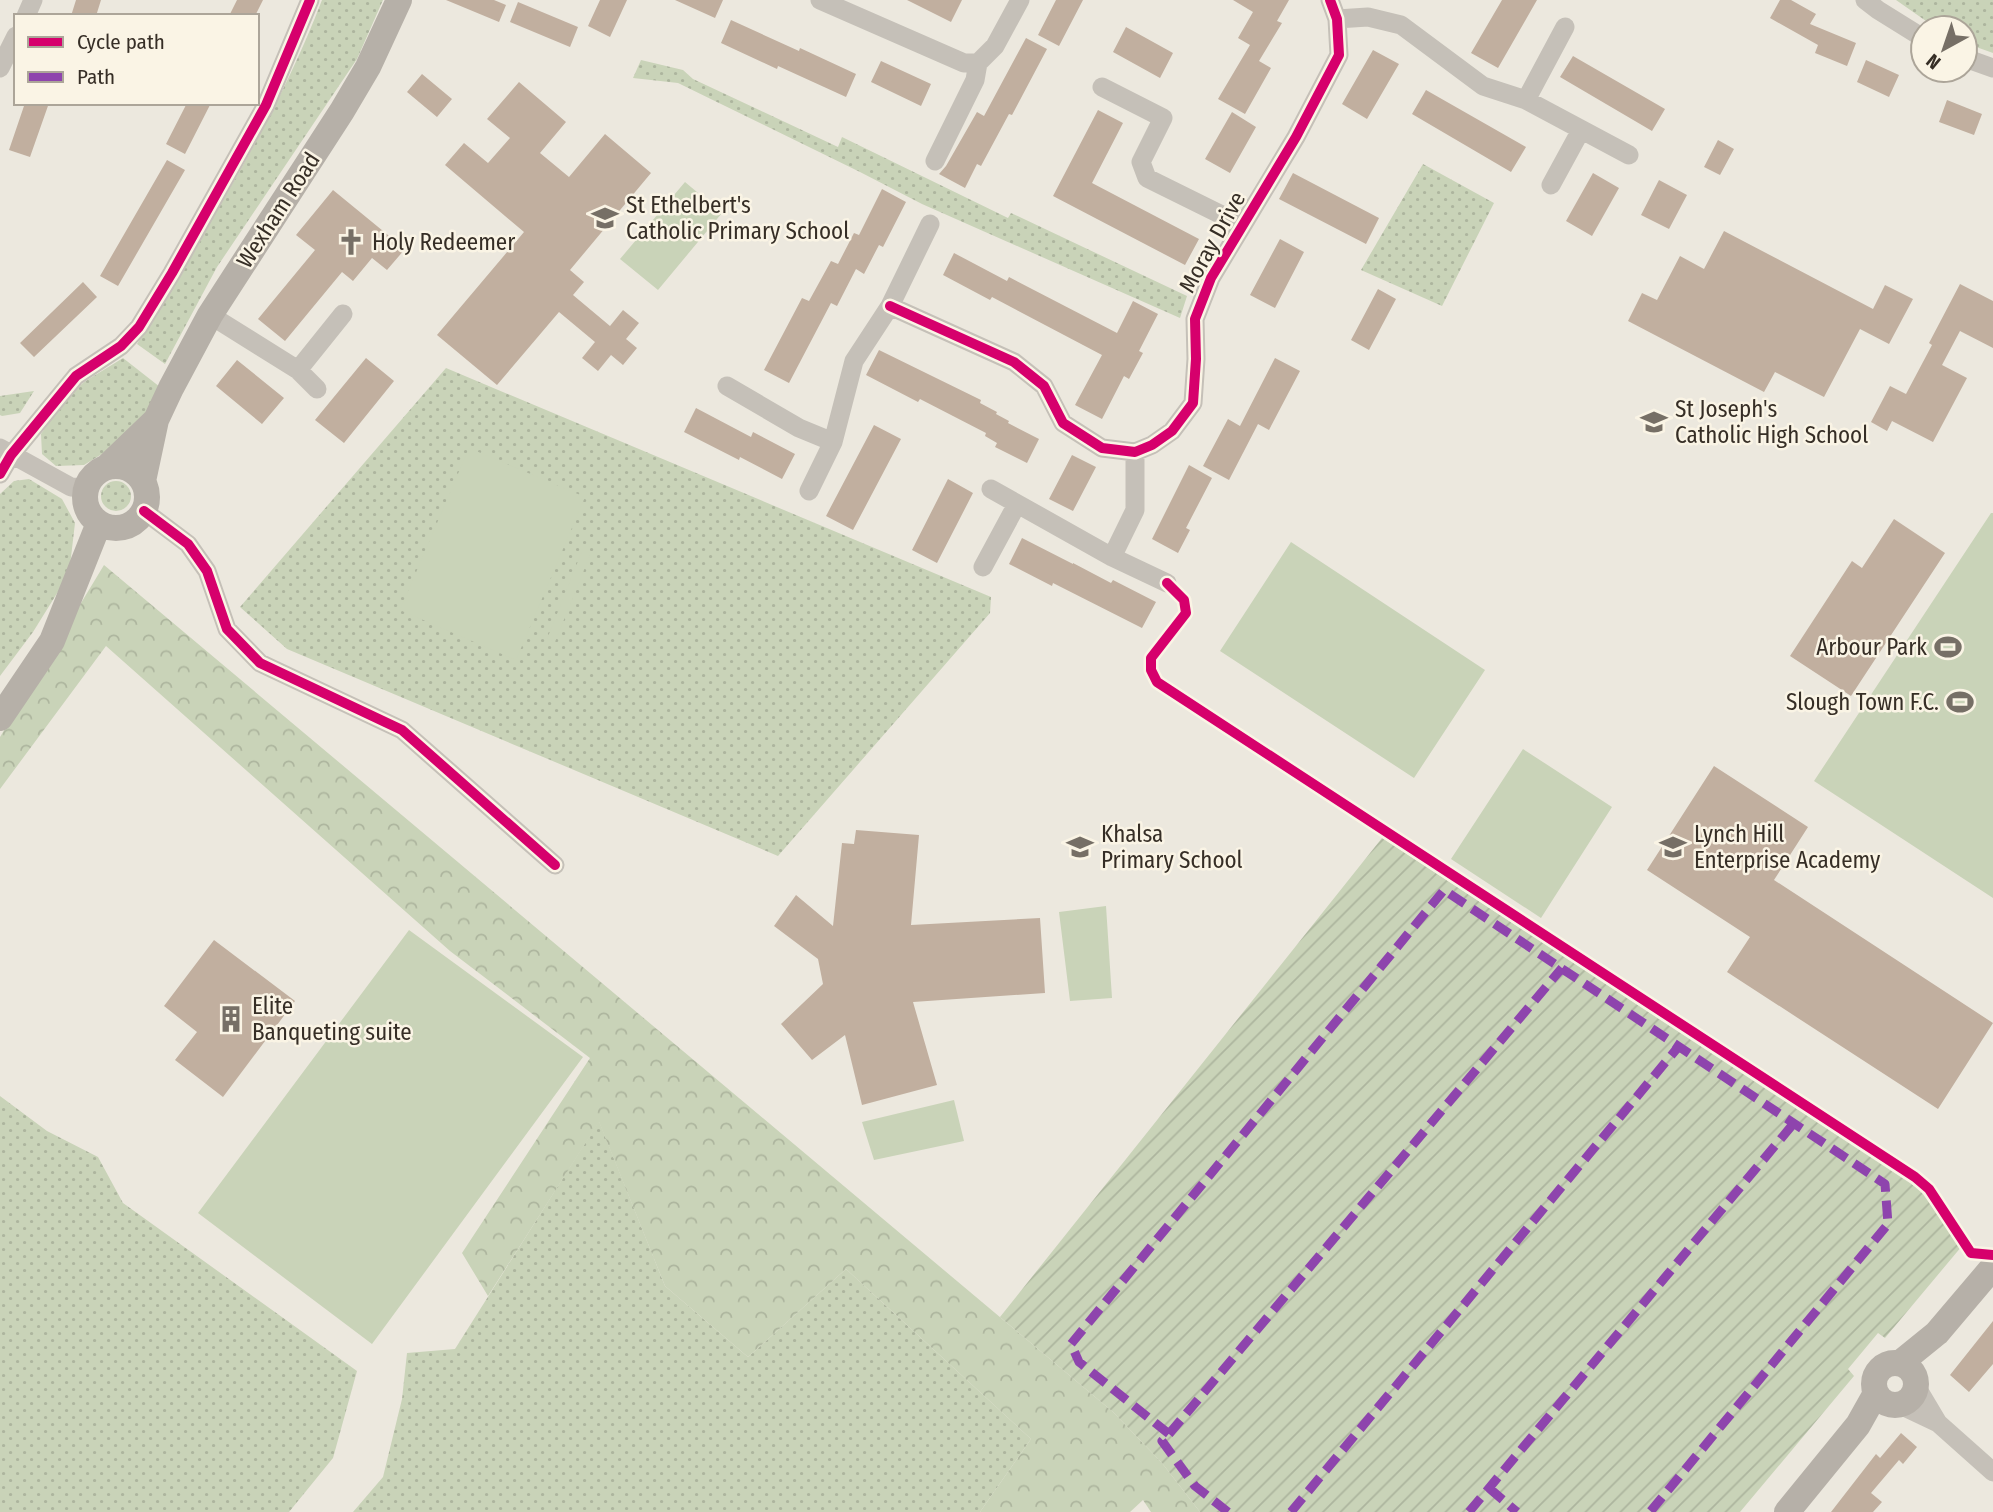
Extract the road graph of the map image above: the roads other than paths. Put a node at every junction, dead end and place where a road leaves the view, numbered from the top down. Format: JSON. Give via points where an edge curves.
{"nodes":[{"id":1,"x":310,"y":0,"type":"edge"},
{"id":2,"x":399,"y":0,"type":"edge"},
{"id":3,"x":820,"y":0,"type":"edge"},
{"id":4,"x":1020,"y":0,"type":"edge"},
{"id":5,"x":1330,"y":0,"type":"edge"},
{"id":6,"x":1865,"y":0,"type":"edge"},
{"id":7,"x":1337,"y":19,"type":"junction"},
{"id":8,"x":1565,"y":27,"type":"dead end"},
{"id":9,"x":1909,"y":29,"type":"edge"},
{"id":10,"x":14,"y":40,"type":"edge"},
{"id":11,"x":978,"y":63,"type":"junction"},
{"id":12,"x":0,"y":68,"type":"edge"},
{"id":13,"x":1102,"y":87,"type":"dead end"},
{"id":14,"x":1526,"y":100,"type":"junction"},
{"id":15,"x":1581,"y":130,"type":"junction"},
{"id":16,"x":1629,"y":155,"type":"dead end"},
{"id":17,"x":935,"y":161,"type":"dead end"},
{"id":18,"x":1551,"y":186,"type":"dead end"},
{"id":19,"x":930,"y":224,"type":"dead end"},
{"id":20,"x":1242,"y":225,"type":"junction"},
{"id":21,"x":890,"y":306,"type":"junction"},
{"id":22,"x":343,"y":314,"type":"dead end"},
{"id":23,"x":210,"y":315,"type":"junction"},
{"id":24,"x":298,"y":370,"type":"junction"},
{"id":25,"x":727,"y":386,"type":"dead end"},
{"id":26,"x":317,"y":389,"type":"dead end"},
{"id":27,"x":156,"y":419,"type":"junction"},
{"id":28,"x":832,"y":442,"type":"junction"},
{"id":29,"x":5,"y":451,"type":"edge"},
{"id":30,"x":1135,"y":452,"type":"junction"},
{"id":31,"x":107,"y":467,"type":"junction"},
{"id":32,"x":0,"y":474,"type":"edge"},
{"id":33,"x":143,"y":481,"type":"junction"},
{"id":34,"x":87,"y":488,"type":"junction"},
{"id":35,"x":991,"y":489,"type":"dead end"},
{"id":36,"x":808,"y":491,"type":"dead end"},
{"id":37,"x":1017,"y":504,"type":"junction"},
{"id":38,"x":144,"y":511,"type":"junction"},
{"id":39,"x":99,"y":523,"type":"junction"},
{"id":40,"x":1112,"y":557,"type":"junction"},
{"id":41,"x":983,"y":567,"type":"dead end"},
{"id":42,"x":1167,"y":583,"type":"dead end"},
{"id":43,"x":0,"y":718,"type":"edge"},
{"id":44,"x":555,"y":864,"type":"dead end"},
{"id":45,"x":1993,"y":1266,"type":"edge"},
{"id":46,"x":1900,"y":1388,"type":"junction"},
{"id":47,"x":1993,"y":1472,"type":"edge"},
{"id":48,"x":1787,"y":1512,"type":"edge"}],
"edges":[{"from":1,"to":29,"type":"street","via":[[266,104],[139,327],[121,346],[76,376]]},
{"from":2,"to":23,"type":"street","name":"Wexham Road","via":[[342,111]]},
{"from":3,"to":11,"type":"street","via":[[964,63]]},
{"from":4,"to":11,"type":"street","via":[[995,46]]},
{"from":5,"to":7,"type":"street","name":"Moray Drive"},
{"from":6,"to":9,"type":"street"},
{"from":7,"to":14,"type":"street","via":[[1368,17],[1401,25],[1483,86]]},
{"from":7,"to":20,"type":"street","name":"Moray Drive","via":[[1339,55]]},
{"from":8,"to":14,"type":"street"},
{"from":10,"to":12,"type":"street"},
{"from":11,"to":17,"type":"street","via":[[975,80]]},
{"from":13,"to":20,"type":"street","via":[[1163,118],[1141,162],[1147,178]]},
{"from":14,"to":15,"type":"street"},
{"from":15,"to":16,"type":"street"},
{"from":15,"to":18,"type":"street"},
{"from":19,"to":21,"type":"street"},
{"from":20,"to":30,"type":"street","name":"Moray Drive","via":[[1211,278],[1195,319],[1193,403],[1172,431]]},
{"from":21,"to":28,"type":"street","via":[[854,361]]},
{"from":21,"to":30,"type":"street","via":[[1014,362],[1044,386],[1063,423],[1102,448]]},
{"from":22,"to":24,"type":"street"},
{"from":23,"to":24,"type":"street"},
{"from":23,"to":27,"type":"street","name":"Wexham Road"},
{"from":24,"to":26,"type":"street"},
{"from":25,"to":28,"type":"street"},
{"from":27,"to":31,"type":"street","name":"Wexham Road"},
{"from":27,"to":33,"type":"street","name":"Wexham Road"},
{"from":28,"to":36,"type":"street"},
{"from":29,"to":32,"type":"street"},
{"from":29,"to":34,"type":"street","via":[[71,487]]},
{"from":30,"to":40,"type":"street","via":[[1135,510]]},
{"from":31,"to":33,"type":"street","via":[[127,468]]},
{"from":31,"to":34,"type":"street"},
{"from":33,"to":38,"type":"street"},
{"from":34,"to":39,"type":"street","via":[[87,507]]},
{"from":35,"to":37,"type":"street"},
{"from":37,"to":40,"type":"street"},
{"from":37,"to":41,"type":"street"},
{"from":38,"to":39,"type":"street","via":[[129,525]]},
{"from":38,"to":44,"type":"street","via":[[188,544],[206,571],[227,629],[260,663],[402,730]]},
{"from":39,"to":43,"type":"street","via":[[52,641]]},
{"from":40,"to":42,"type":"street"},
{"from":45,"to":46,"type":"street","via":[[1937,1333]]},
{"from":46,"to":47,"type":"street"},
{"from":46,"to":48,"type":"street","via":[[1858,1425]]}]}
